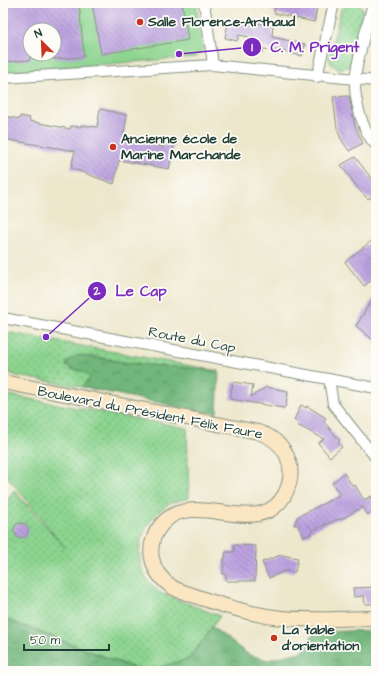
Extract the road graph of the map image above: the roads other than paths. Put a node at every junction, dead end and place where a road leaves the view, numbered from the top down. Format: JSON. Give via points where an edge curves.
{"nodes":[{"id":1,"x":204,"y":3,"type":"edge"},
{"id":2,"x":334,"y":3,"type":"edge"},
{"id":3,"x":373,"y":3,"type":"edge"},
{"id":4,"x":212,"y":65,"type":"junction"},
{"id":5,"x":317,"y":77,"type":"junction"},
{"id":6,"x":3,"y":78,"type":"edge"},
{"id":7,"x":355,"y":80,"type":"junction"},
{"id":8,"x":376,"y":82,"type":"edge"},
{"id":9,"x":376,"y":145,"type":"edge"},
{"id":10,"x":3,"y":318,"type":"edge"},
{"id":11,"x":329,"y":380,"type":"junction"},
{"id":12,"x":3,"y":382,"type":"edge"},
{"id":13,"x":376,"y":388,"type":"edge"},
{"id":14,"x":376,"y":458,"type":"edge"},
{"id":15,"x":376,"y":618,"type":"edge"}],
"edges":[{"from":1,"to":4,"type":"street"},
{"from":2,"to":5,"type":"street"},
{"from":3,"to":7,"type":"street"},
{"from":4,"to":5,"type":"street"},
{"from":4,"to":6,"type":"street"},
{"from":5,"to":7,"type":"street"},
{"from":7,"to":8,"type":"street"},
{"from":7,"to":9,"type":"street","via":[[363,125]]},
{"from":10,"to":11,"type":"street","name":"Route du Cap"},
{"from":11,"to":13,"type":"street","name":"Route du Cap"},
{"from":11,"to":14,"type":"street","via":[[333,404]]},
{"from":12,"to":15,"type":"street","name":"Boulevard du Président Félix Faure","via":[[258,432],[272,439],[284,451],[290,467],[289,486],[278,503],[264,513],[250,515],[193,510],[174,515],[154,535],[151,551],[155,568],[163,580],[173,588],[217,604],[256,614],[283,618]]}]}
